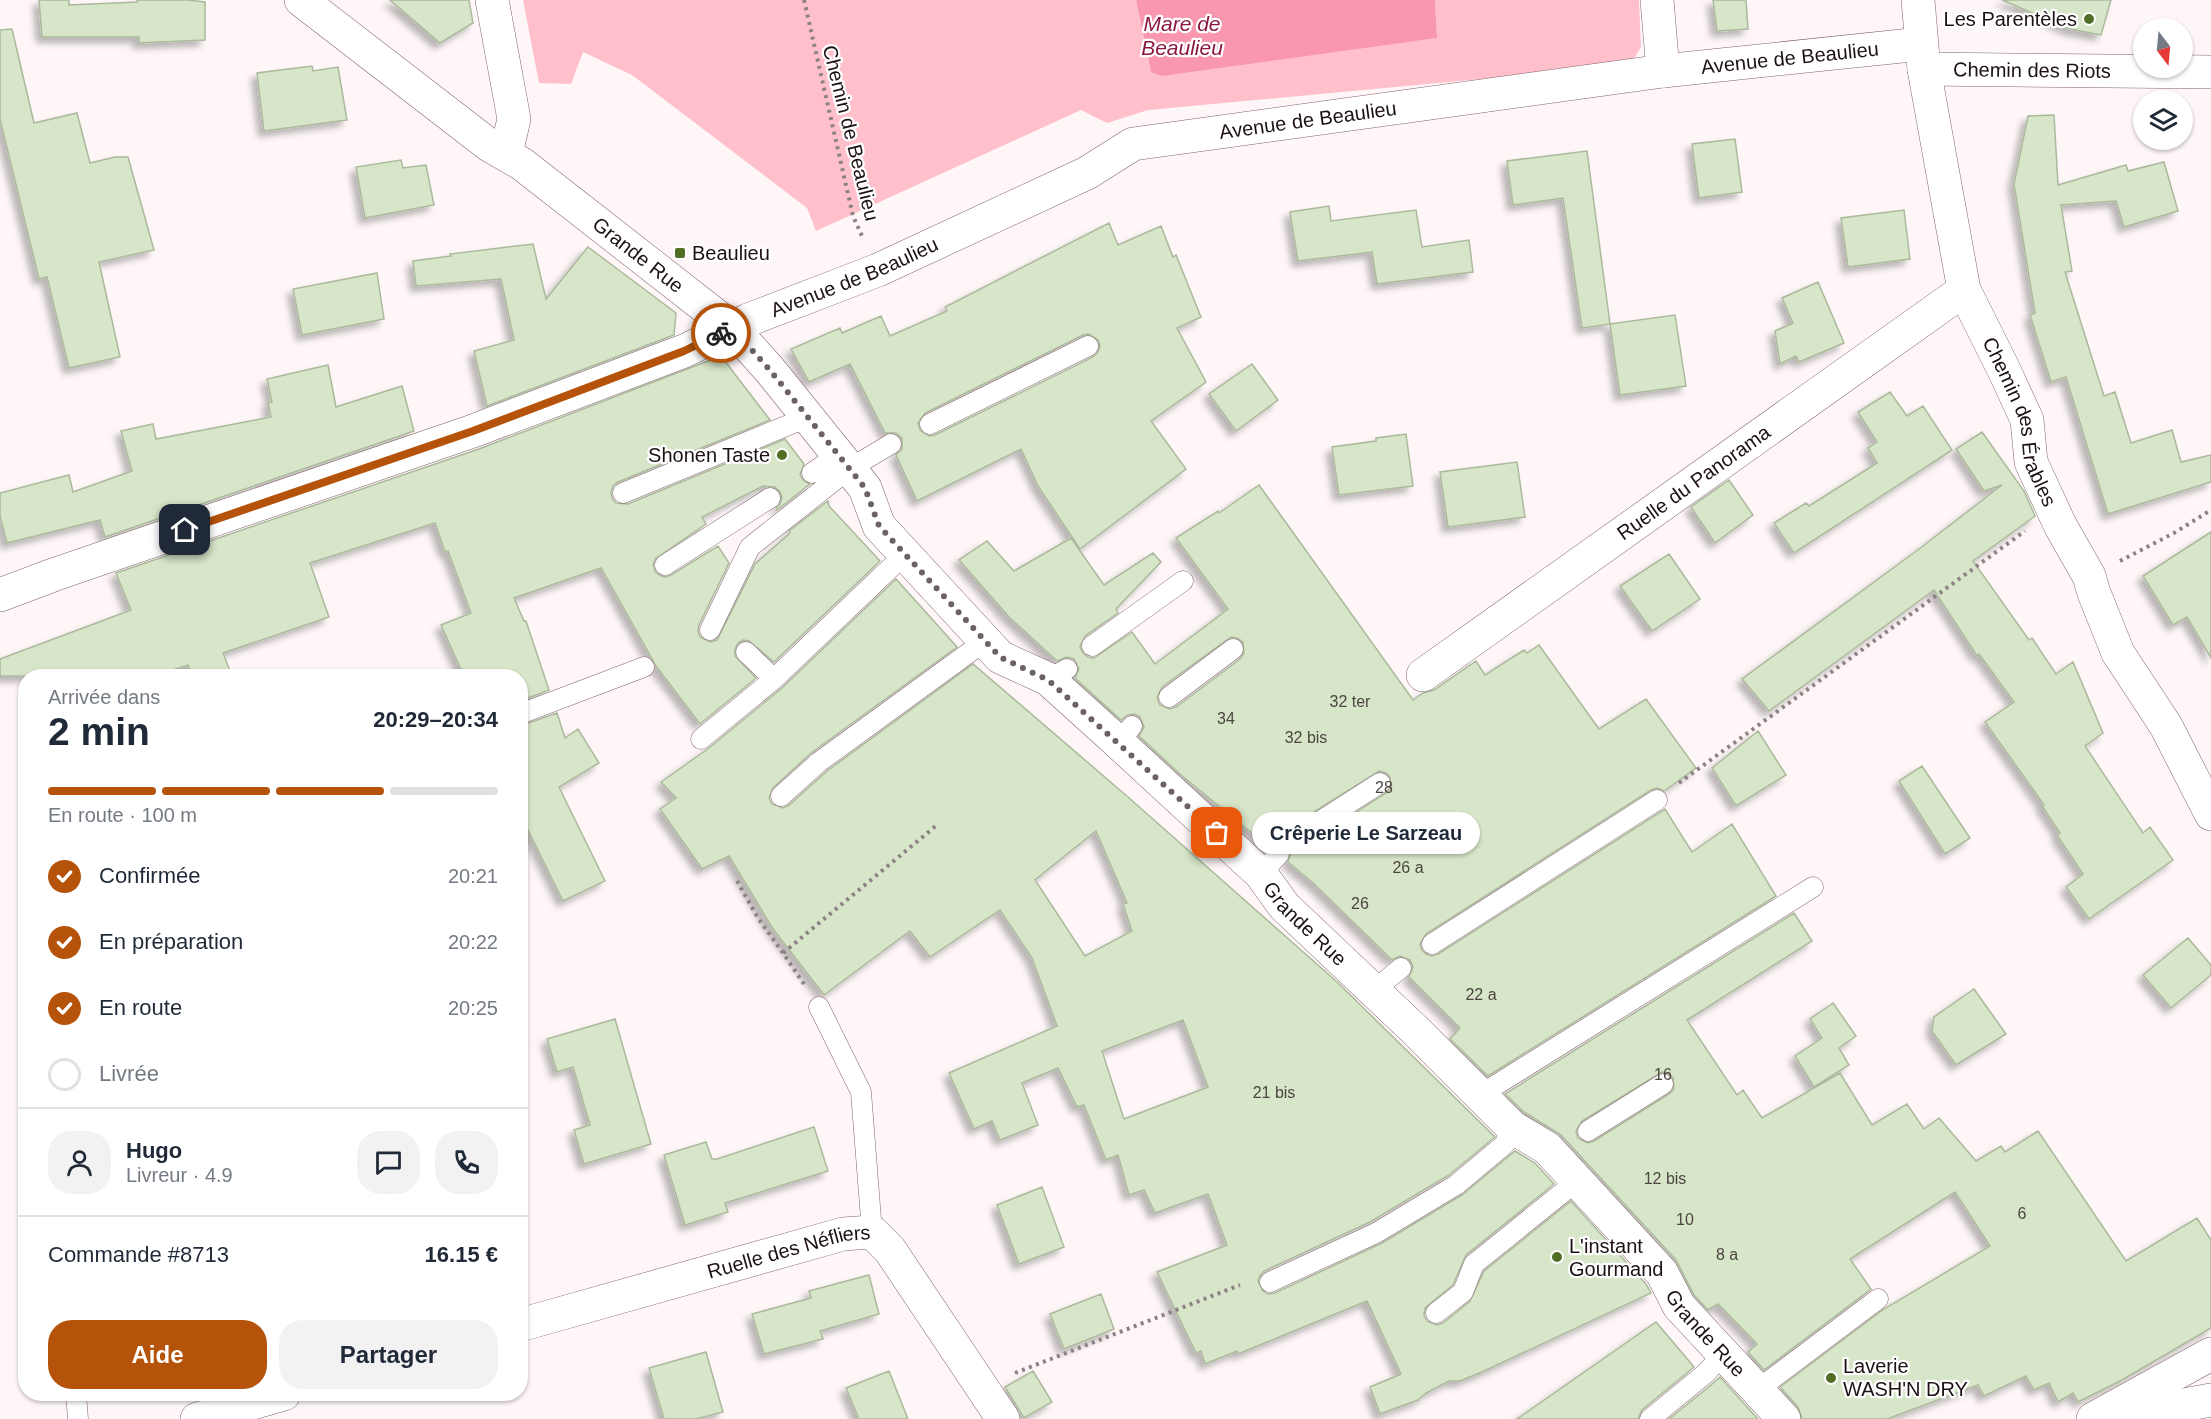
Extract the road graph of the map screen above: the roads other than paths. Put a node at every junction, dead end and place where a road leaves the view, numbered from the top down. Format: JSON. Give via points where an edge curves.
{"nodes":[{"id":1,"x":301,"y":0,"type":"edge"},
{"id":2,"x":492,"y":0,"type":"edge"},
{"id":3,"x":1657,"y":0,"type":"edge"},
{"id":4,"x":1918,"y":0,"type":"edge"},
{"id":5,"x":1923,"y":57,"type":"junction"},
{"id":6,"x":1663,"y":70,"type":"junction"},
{"id":7,"x":2211,"y":72,"type":"edge"},
{"id":8,"x":506,"y":153,"type":"junction"},
{"id":9,"x":1964,"y":290,"type":"junction"},
{"id":10,"x":732,"y":328,"type":"junction"},
{"id":11,"x":1088,"y":346,"type":"dead end"},
{"id":12,"x":808,"y":417,"type":"junction"},
{"id":13,"x":930,"y":424,"type":"dead end"},
{"id":14,"x":891,"y":444,"type":"dead end"},
{"id":15,"x":833,"y":466,"type":"junction"},
{"id":16,"x":623,"y":493,"type":"dead end"},
{"id":17,"x":770,"y":498,"type":"dead end"},
{"id":18,"x":905,"y":554,"type":"junction"},
{"id":19,"x":665,"y":565,"type":"dead end"},
{"id":20,"x":1183,"y":581,"type":"dead end"},
{"id":21,"x":0,"y":596,"type":"edge"},
{"id":22,"x":710,"y":630,"type":"dead end"},
{"id":23,"x":985,"y":641,"type":"junction"},
{"id":24,"x":1092,"y":646,"type":"dead end"},
{"id":25,"x":1233,"y":649,"type":"dead end"},
{"id":26,"x":746,"y":652,"type":"dead end"},
{"id":27,"x":644,"y":668,"type":"dead end"},
{"id":28,"x":1423,"y":675,"type":"dead end"},
{"id":29,"x":774,"y":679,"type":"junction"},
{"id":30,"x":1169,"y":697,"type":"dead end"},
{"id":31,"x":528,"y":711,"type":"edge"},
{"id":32,"x":701,"y":739,"type":"dead end"},
{"id":33,"x":1380,"y":783,"type":"dead end"},
{"id":34,"x":781,"y":796,"type":"dead end"},
{"id":35,"x":1657,"y":800,"type":"road end"},
{"id":36,"x":2211,"y":814,"type":"edge"},
{"id":37,"x":1299,"y":835,"type":"dead end"},
{"id":38,"x":1814,"y":886,"type":"dead end"},
{"id":39,"x":1432,"y":944,"type":"dead end"},
{"id":40,"x":1401,"y":968,"type":"dead end"},
{"id":41,"x":1373,"y":991,"type":"junction"},
{"id":42,"x":819,"y":1007,"type":"road end"},
{"id":43,"x":1663,"y":1084,"type":"dead end"},
{"id":44,"x":1480,"y":1095,"type":"junction"},
{"id":45,"x":1512,"y":1127,"type":"junction"},
{"id":46,"x":1588,"y":1131,"type":"dead end"},
{"id":47,"x":1578,"y":1180,"type":"junction"},
{"id":48,"x":872,"y":1232,"type":"junction"},
{"id":49,"x":1270,"y":1282,"type":"road end"},
{"id":50,"x":1878,"y":1299,"type":"dead end"},
{"id":51,"x":1436,"y":1313,"type":"dead end"},
{"id":52,"x":528,"y":1322,"type":"edge"},
{"id":53,"x":1723,"y":1354,"type":"junction"},
{"id":54,"x":2211,"y":1354,"type":"edge"},
{"id":55,"x":1757,"y":1390,"type":"junction"},
{"id":56,"x":2211,"y":1400,"type":"edge"},
{"id":57,"x":77,"y":1401,"type":"edge"},
{"id":58,"x":260,"y":1401,"type":"edge"},
{"id":59,"x":78,"y":1419,"type":"edge"},
{"id":60,"x":197,"y":1419,"type":"edge"},
{"id":61,"x":1003,"y":1419,"type":"edge"},
{"id":62,"x":1650,"y":1419,"type":"edge"},
{"id":63,"x":1784,"y":1419,"type":"edge"},
{"id":64,"x":2093,"y":1419,"type":"edge"},
{"id":65,"x":2110,"y":1419,"type":"edge"}],
"edges":[{"from":1,"to":8,"type":"street","name":"Grande Rue","via":[[489,145]]},
{"from":2,"to":8,"type":"street","via":[[514,119]]},
{"from":3,"to":6,"type":"street"},
{"from":4,"to":5,"type":"street","name":"Chemin des Érables"},
{"from":5,"to":6,"type":"street","name":"Avenue de Beaulieu"},
{"from":5,"to":7,"type":"street","name":"Chemin des Riots"},
{"from":5,"to":9,"type":"street","name":"Chemin des Érables"},
{"from":6,"to":10,"type":"street","name":"Avenue de Beaulieu","via":[[1133,144],[1088,172],[878,270]]},
{"from":8,"to":10,"type":"street","name":"Grande Rue"},
{"from":9,"to":28,"type":"street","name":"Ruelle du Panorama"},
{"from":9,"to":36,"type":"street","name":"Chemin des Érables","via":[[2027,420],[2031,462],[2089,576],[2118,653],[2166,726]]},
{"from":10,"to":12,"type":"street","name":"Grande Rue"},
{"from":10,"to":21,"type":"street","name":"Avenue de Beaulieu","via":[[684,351],[473,431]]},
{"from":11,"to":13,"type":"lane"},
{"from":12,"to":15,"type":"street","name":"Grande Rue"},
{"from":12,"to":16,"type":"lane"},
{"from":14,"to":15,"type":"lane"},
{"from":15,"to":18,"type":"street","name":"Grande Rue","via":[[865,488],[879,526]]},
{"from":15,"to":22,"type":"lane","via":[[750,547]]},
{"from":17,"to":19,"type":"lane"},
{"from":18,"to":23,"type":"street","name":"Grande Rue"},
{"from":18,"to":29,"type":"lane"},
{"from":20,"to":24,"type":"lane"},
{"from":23,"to":34,"type":"lane","via":[[819,762]]},
{"from":23,"to":41,"type":"street","name":"Grande Rue","via":[[1000,657],[1057,674],[1126,734],[1270,864],[1284,906]]},
{"from":25,"to":30,"type":"lane"},
{"from":26,"to":29,"type":"lane"},
{"from":27,"to":31,"type":"lane"},
{"from":29,"to":32,"type":"lane"},
{"from":33,"to":37,"type":"lane"},
{"from":35,"to":39,"type":"lane"},
{"from":38,"to":44,"type":"lane"},
{"from":40,"to":41,"type":"lane"},
{"from":41,"to":44,"type":"street","name":"Grande Rue"},
{"from":42,"to":48,"type":"lane","via":[[861,1092]]},
{"from":43,"to":46,"type":"lane"},
{"from":44,"to":45,"type":"street","name":"Grande Rue"},
{"from":45,"to":47,"type":"street","name":"Grande Rue","via":[[1547,1148],[1562,1149]]},
{"from":45,"to":49,"type":"lane","via":[[1505,1144],[1456,1185],[1376,1233]]},
{"from":47,"to":51,"type":"lane","via":[[1474,1264],[1463,1292]]},
{"from":47,"to":53,"type":"street","name":"Grande Rue","via":[[1662,1273],[1679,1306]]},
{"from":48,"to":52,"type":"street","name":"Ruelle des Néfliers","via":[[843,1234]]},
{"from":48,"to":61,"type":"street","name":"Ruelle des Néfliers","via":[[890,1250]]},
{"from":50,"to":55,"type":"lane"},
{"from":53,"to":55,"type":"street","name":"Grande Rue"},
{"from":53,"to":62,"type":"lane","via":[[1706,1374]]},
{"from":54,"to":64,"type":"street"},
{"from":55,"to":63,"type":"street","name":"Grande Rue"},
{"from":56,"to":65,"type":"street"},
{"from":57,"to":59,"type":"lane"},
{"from":58,"to":60,"type":"street"}]}
